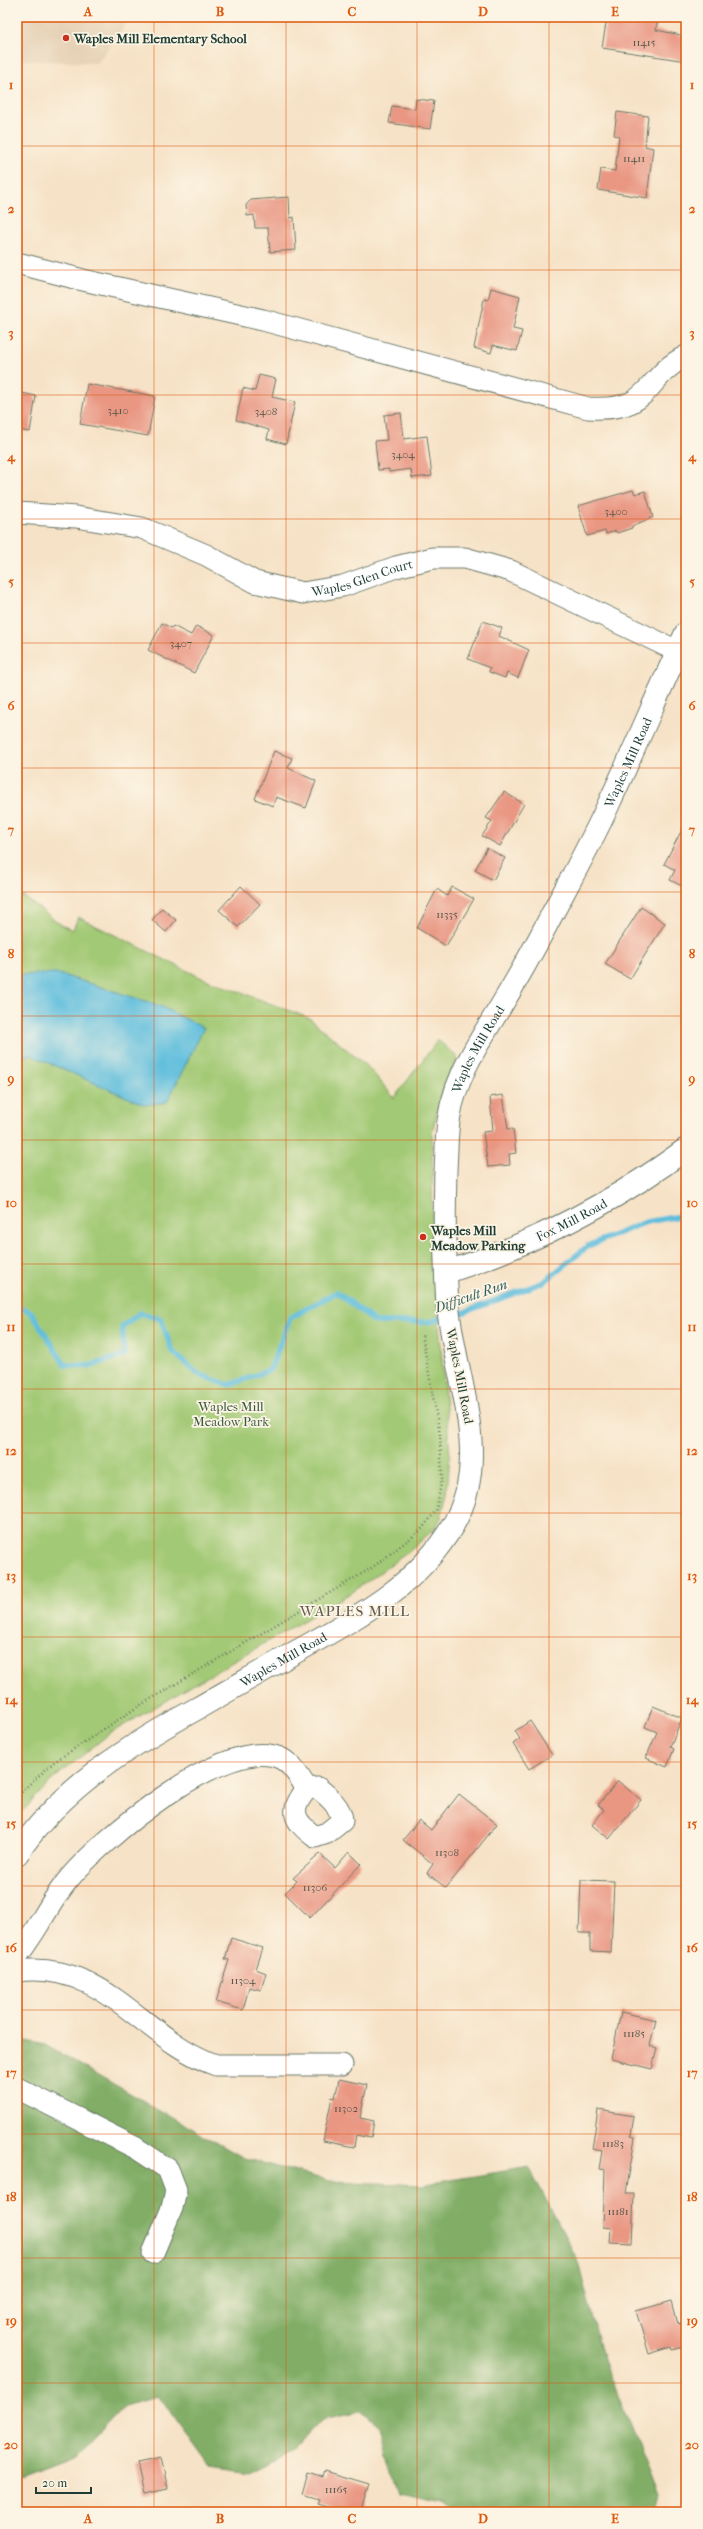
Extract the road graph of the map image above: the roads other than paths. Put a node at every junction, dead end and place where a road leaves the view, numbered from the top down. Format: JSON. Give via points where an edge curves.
{"nodes":[{"id":1,"x":17,"y":263,"type":"edge"},
{"id":2,"x":686,"y":356,"type":"edge"},
{"id":3,"x":17,"y":513,"type":"edge"},
{"id":4,"x":682,"y":642,"type":"edge"},
{"id":5,"x":686,"y":1149,"type":"edge"},
{"id":6,"x":447,"y":1272,"type":"junction"},
{"id":7,"x":307,"y":1789,"type":"dead end"},
{"id":8,"x":17,"y":1854,"type":"edge"},
{"id":9,"x":17,"y":1956,"type":"edge"},
{"id":10,"x":17,"y":1971,"type":"edge"},
{"id":11,"x":342,"y":2065,"type":"dead end"},
{"id":12,"x":17,"y":2088,"type":"edge"},
{"id":13,"x":153,"y":2253,"type":"dead end"}],
"edges":[{"from":1,"to":2,"type":"street","via":[[263,320],[588,408],[607,409],[635,401],[650,389],[673,363]]},
{"from":3,"to":4,"type":"street","name":"Waples Glen Court","via":[[76,517],[142,528],[206,555],[255,582],[303,593],[342,586],[396,566],[433,558],[464,558],[512,571]]},
{"from":4,"to":6,"type":"main road","name":"Waples Mill Road","via":[[611,801],[540,938],[465,1064],[457,1082],[450,1106],[447,1134]]},
{"from":5,"to":6,"type":"main road","name":"Fox Mill Road","via":[[663,1166],[575,1219],[507,1251]]},
{"from":6,"to":8,"type":"main road","name":"Waples Mill Road","via":[[447,1298],[471,1431],[472,1458],[465,1497],[456,1520],[432,1556],[414,1575],[379,1603],[111,1760],[76,1787],[41,1821]]},
{"from":7,"to":9,"type":"street","via":[[291,1766],[281,1758],[252,1755],[231,1761],[174,1789],[98,1847],[67,1882]]},
{"from":10,"to":11,"type":"street","via":[[42,1969],[61,1972],[95,1985],[122,2002],[174,2044],[216,2065]]},
{"from":12,"to":13,"type":"street","via":[[136,2148],[168,2169],[176,2190],[172,2208]]}]}
